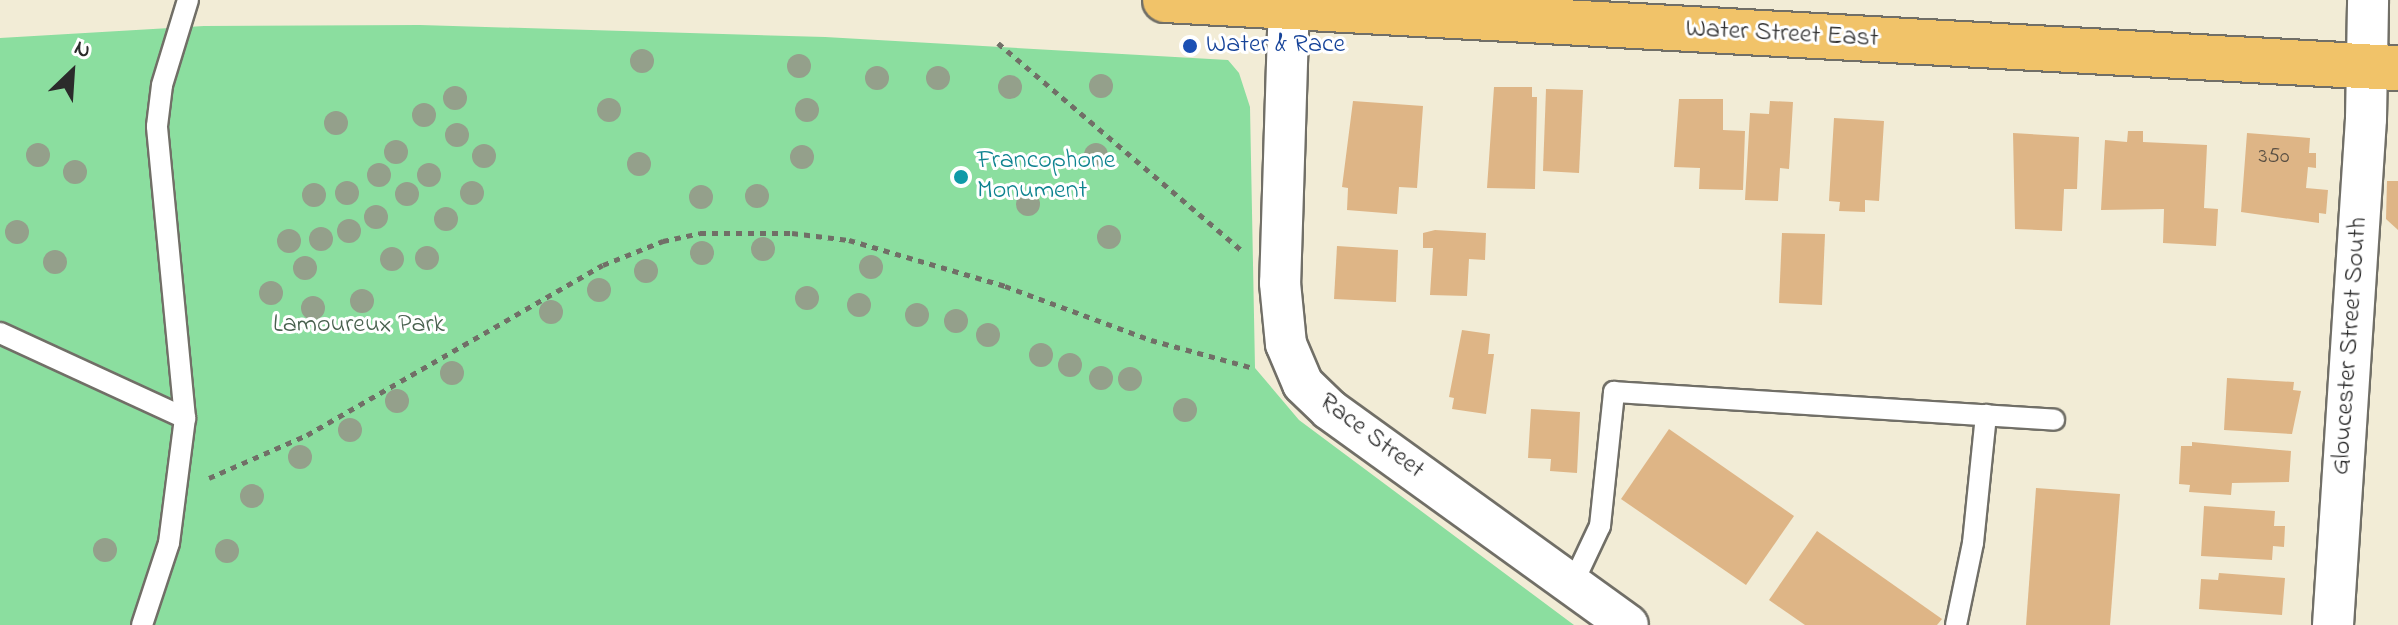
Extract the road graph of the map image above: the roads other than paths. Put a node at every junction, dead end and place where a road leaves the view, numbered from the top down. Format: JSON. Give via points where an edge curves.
{"nodes":[{"id":1,"x":188,"y":0,"type":"edge"},
{"id":2,"x":1165,"y":0,"type":"edge"},
{"id":3,"x":2368,"y":0,"type":"edge"},
{"id":4,"x":1289,"y":4,"type":"edge"},
{"id":5,"x":2382,"y":68,"type":"edge"},
{"id":6,"x":0,"y":333,"type":"edge"},
{"id":7,"x":1986,"y":415,"type":"junction"},
{"id":8,"x":185,"y":418,"type":"junction"},
{"id":9,"x":2054,"y":420,"type":"dead end"},
{"id":10,"x":1573,"y":583,"type":"junction"},
{"id":11,"x":142,"y":625,"type":"edge"},
{"id":12,"x":1628,"y":625,"type":"edge"},
{"id":13,"x":1956,"y":625,"type":"edge"},
{"id":14,"x":2333,"y":625,"type":"edge"}],
"edges":[{"from":1,"to":8,"type":"lane","via":[[162,85],[157,126]]},
{"from":2,"to":4,"type":"main road","name":"Water Street East"},
{"from":3,"to":5,"type":"street","name":"Gloucester Street South"},
{"from":4,"to":5,"type":"main road","name":"Water Street East"},
{"from":4,"to":10,"type":"street","name":"Race Street","via":[[1280,283],[1286,344],[1303,384],[1330,410]]},
{"from":5,"to":14,"type":"street","name":"Gloucester Street South"},
{"from":6,"to":8,"type":"lane"},
{"from":7,"to":9,"type":"lane"},
{"from":7,"to":10,"type":"lane","via":[[1614,392],[1600,526]]},
{"from":7,"to":13,"type":"lane","via":[[1973,543]]},
{"from":8,"to":11,"type":"lane","via":[[169,543]]},
{"from":10,"to":12,"type":"street","name":"Race Street"}]}
